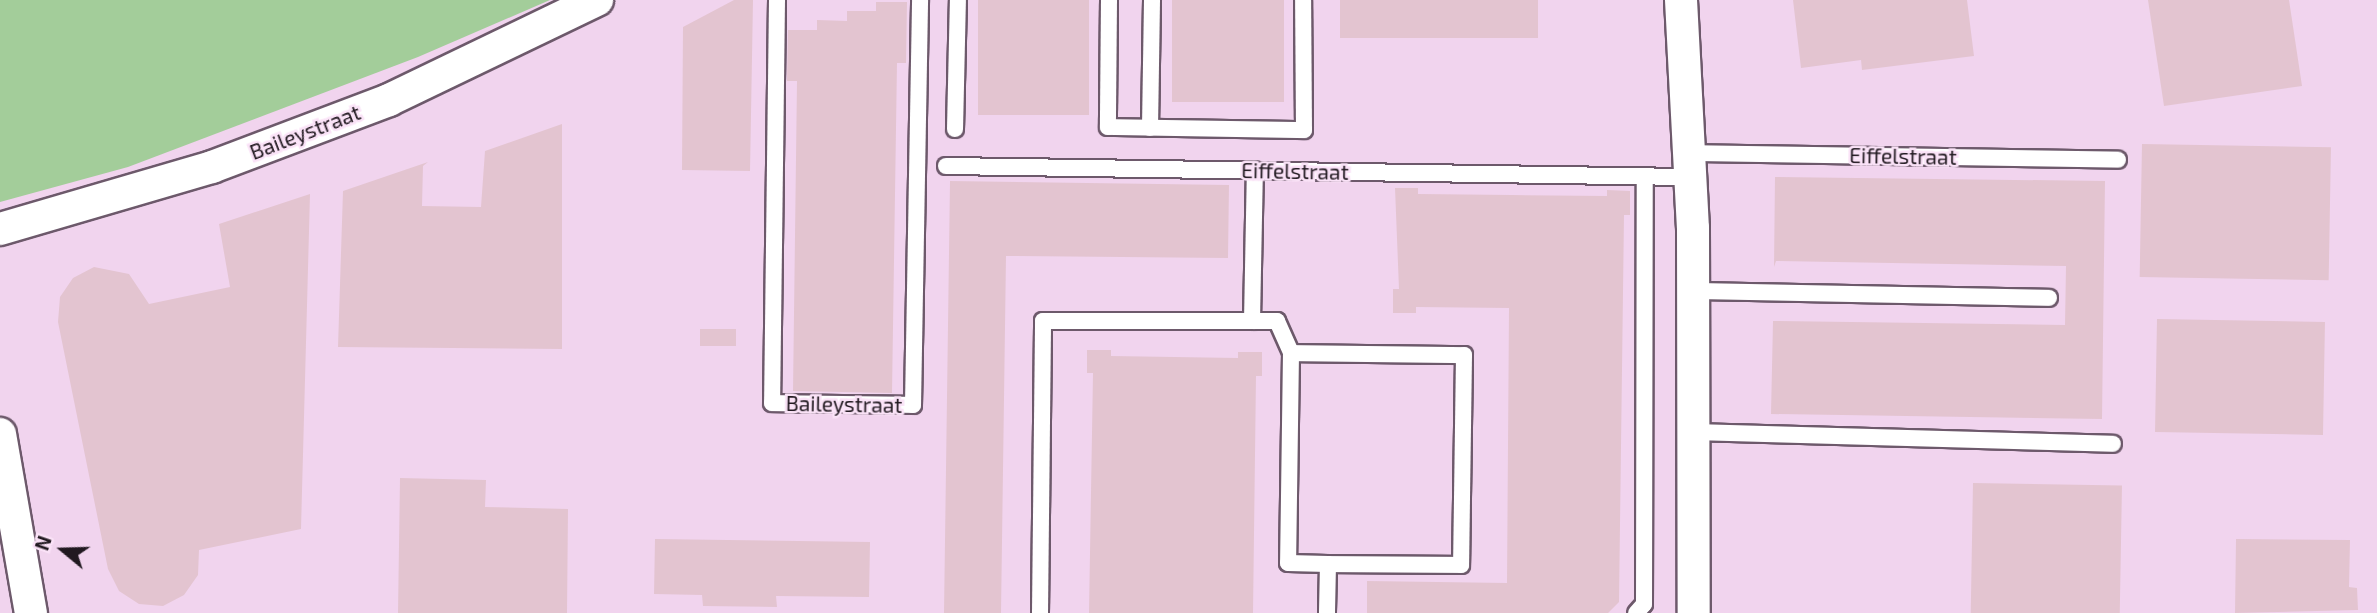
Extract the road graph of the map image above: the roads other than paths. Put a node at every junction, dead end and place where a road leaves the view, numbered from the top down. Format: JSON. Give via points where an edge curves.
{"nodes":[{"id":1,"x":597,"y":0,"type":"edge"},
{"id":2,"x":777,"y":0,"type":"edge"},
{"id":3,"x":920,"y":0,"type":"edge"},
{"id":4,"x":958,"y":0,"type":"edge"},
{"id":5,"x":1109,"y":0,"type":"edge"},
{"id":6,"x":1152,"y":0,"type":"edge"},
{"id":7,"x":1303,"y":0,"type":"edge"},
{"id":8,"x":1681,"y":0,"type":"edge"},
{"id":9,"x":1150,"y":128,"type":"junction"},
{"id":10,"x":956,"y":130,"type":"dead end"},
{"id":11,"x":2118,"y":160,"type":"dead end"},
{"id":12,"x":1690,"y":165,"type":"junction"},
{"id":13,"x":946,"y":166,"type":"dead end"},
{"id":14,"x":1255,"y":170,"type":"junction"},
{"id":15,"x":1645,"y":176,"type":"junction"},
{"id":16,"x":0,"y":229,"type":"edge"},
{"id":17,"x":1693,"y":291,"type":"junction"},
{"id":18,"x":2049,"y":298,"type":"dead end"},
{"id":19,"x":1252,"y":321,"type":"junction"},
{"id":20,"x":1291,"y":353,"type":"junction"},
{"id":21,"x":1693,"y":432,"type":"junction"},
{"id":22,"x":0,"y":434,"type":"edge"},
{"id":23,"x":2113,"y":444,"type":"dead end"},
{"id":24,"x":1328,"y":564,"type":"junction"},
{"id":25,"x":31,"y":613,"type":"edge"},
{"id":26,"x":1040,"y":613,"type":"edge"},
{"id":27,"x":1327,"y":613,"type":"edge"},
{"id":28,"x":1636,"y":613,"type":"edge"},
{"id":29,"x":1694,"y":613,"type":"edge"}],
"edges":[{"from":1,"to":16,"type":"street","name":"Baileystraat","via":[[413,89],[313,129],[212,167]]},
{"from":2,"to":3,"type":"lane","name":"Baileystraat","via":[[772,403],[913,405]]},
{"from":4,"to":10,"type":"lane"},
{"from":5,"to":9,"type":"lane","via":[[1108,127]]},
{"from":6,"to":9,"type":"lane"},
{"from":7,"to":9,"type":"lane","via":[[1304,130]]},
{"from":8,"to":12,"type":"street"},
{"from":11,"to":12,"type":"lane","name":"Eiffelstraat"},
{"from":12,"to":15,"type":"lane","name":"Eiffelstraat"},
{"from":12,"to":17,"type":"street"},
{"from":13,"to":14,"type":"lane","name":"Eiffelstraat"},
{"from":14,"to":15,"type":"lane","name":"Eiffelstraat"},
{"from":14,"to":19,"type":"lane"},
{"from":15,"to":28,"type":"lane","via":[[1644,604]]},
{"from":17,"to":18,"type":"lane"},
{"from":17,"to":21,"type":"street"},
{"from":19,"to":20,"type":"lane","via":[[1277,320]]},
{"from":19,"to":26,"type":"lane","via":[[1043,321]]},
{"from":20,"to":24,"type":"lane","via":[[1288,563]]},
{"from":20,"to":24,"type":"lane","via":[[1464,355],[1461,565]]},
{"from":21,"to":23,"type":"lane"},
{"from":21,"to":29,"type":"street"},
{"from":22,"to":25,"type":"street"},
{"from":24,"to":27,"type":"lane"}]}
